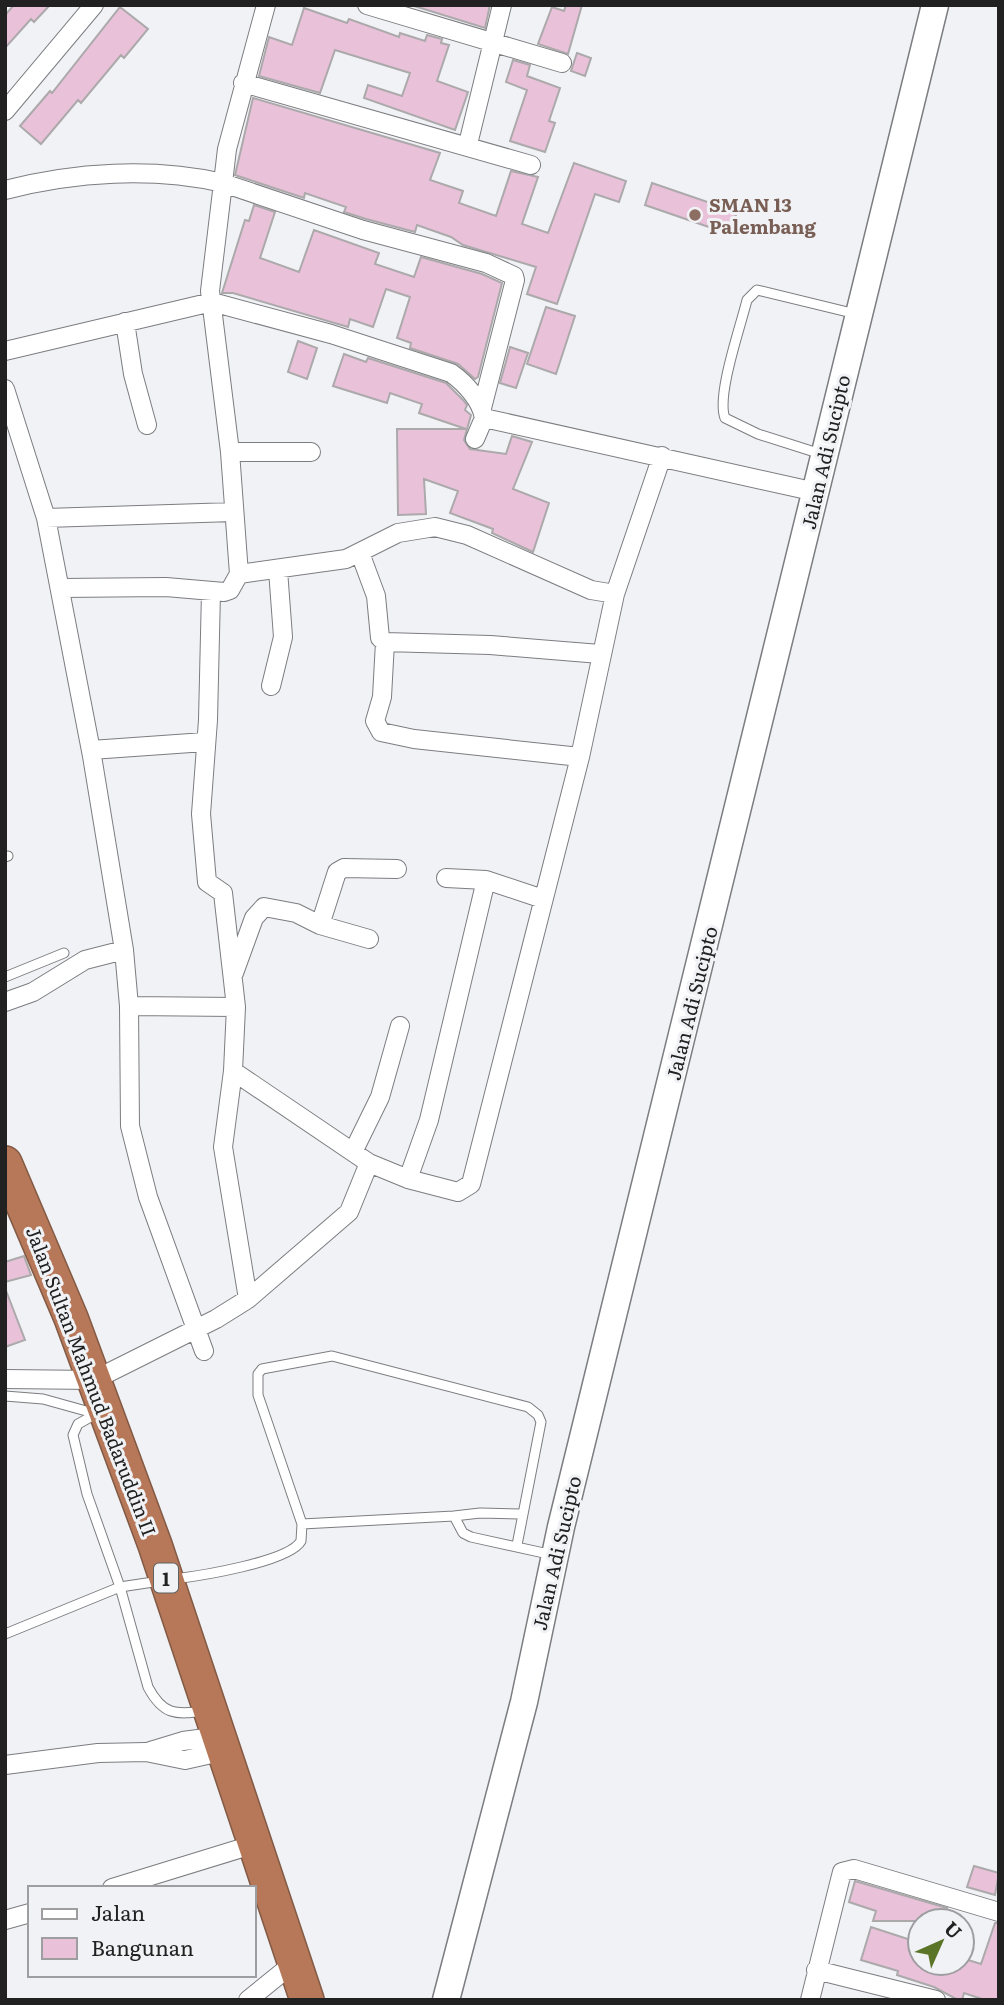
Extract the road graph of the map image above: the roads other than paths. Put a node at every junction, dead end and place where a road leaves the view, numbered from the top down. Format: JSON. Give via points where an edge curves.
{"nodes":[{"id":1,"x":94,"y":5,"type":"edge"},
{"id":2,"x":266,"y":5,"type":"edge"},
{"id":3,"x":367,"y":5,"type":"edge"},
{"id":4,"x":502,"y":5,"type":"edge"},
{"id":5,"x":935,"y":5,"type":"edge"},
{"id":6,"x":492,"y":41,"type":"junction"},
{"id":7,"x":562,"y":63,"type":"dead end"},
{"id":8,"x":243,"y":83,"type":"junction"},
{"id":9,"x":5,"y":111,"type":"edge"},
{"id":10,"x":468,"y":144,"type":"junction"},
{"id":11,"x":531,"y":165,"type":"dead end"},
{"id":12,"x":223,"y":183,"type":"junction"},
{"id":13,"x":5,"y":190,"type":"edge"},
{"id":14,"x":212,"y":302,"type":"junction"},
{"id":15,"x":856,"y":314,"type":"junction"},
{"id":16,"x":125,"y":323,"type":"junction"},
{"id":17,"x":5,"y":351,"type":"edge"},
{"id":18,"x":5,"y":389,"type":"edge"},
{"id":19,"x":483,"y":413,"type":"junction"},
{"id":20,"x":147,"y":425,"type":"dead end"},
{"id":21,"x":475,"y":439,"type":"dead end"},
{"id":22,"x":230,"y":452,"type":"junction"},
{"id":23,"x":311,"y":452,"type":"dead end"},
{"id":24,"x":662,"y":456,"type":"junction"},
{"id":25,"x":826,"y":456,"type":"junction"},
{"id":26,"x":816,"y":492,"type":"junction"},
{"id":27,"x":233,"y":512,"type":"junction"},
{"id":28,"x":46,"y":518,"type":"junction"},
{"id":29,"x":360,"y":552,"type":"junction"},
{"id":30,"x":278,"y":570,"type":"junction"},
{"id":31,"x":239,"y":574,"type":"junction"},
{"id":32,"x":61,"y":588,"type":"junction"},
{"id":33,"x":211,"y":592,"type":"junction"},
{"id":34,"x":615,"y":594,"type":"junction"},
{"id":35,"x":385,"y":642,"type":"junction"},
{"id":36,"x":600,"y":654,"type":"junction"},
{"id":37,"x":271,"y":686,"type":"dead end"},
{"id":38,"x":205,"y":742,"type":"junction"},
{"id":39,"x":91,"y":750,"type":"junction"},
{"id":40,"x":580,"y":757,"type":"junction"},
{"id":41,"x":397,"y":869,"type":"dead end"},
{"id":42,"x":446,"y":877,"type":"dead end"},
{"id":43,"x":486,"y":880,"type":"junction"},
{"id":44,"x":543,"y":900,"type":"junction"},
{"id":45,"x":320,"y":925,"type":"junction"},
{"id":46,"x":369,"y":939,"type":"dead end"},
{"id":47,"x":124,"y":950,"type":"junction"},
{"id":48,"x":64,"y":953,"type":"dead end"},
{"id":49,"x":234,"y":973,"type":"junction"},
{"id":50,"x":5,"y":977,"type":"edge"},
{"id":51,"x":5,"y":1002,"type":"edge"},
{"id":52,"x":129,"y":1006,"type":"junction"},
{"id":53,"x":236,"y":1007,"type":"junction"},
{"id":54,"x":400,"y":1026,"type":"dead end"},
{"id":55,"x":233,"y":1072,"type":"junction"},
{"id":56,"x":353,"y":1152,"type":"junction"},
{"id":57,"x":5,"y":1163,"type":"edge"},
{"id":58,"x":369,"y":1163,"type":"junction"},
{"id":59,"x":408,"y":1179,"type":"junction"},
{"id":60,"x":248,"y":1299,"type":"junction"},
{"id":61,"x":196,"y":1331,"type":"junction"},
{"id":62,"x":204,"y":1351,"type":"dead end"},
{"id":63,"x":5,"y":1379,"type":"edge"},
{"id":64,"x":94,"y":1380,"type":"junction"},
{"id":65,"x":5,"y":1396,"type":"edge"},
{"id":66,"x":101,"y":1413,"type":"junction"},
{"id":67,"x":522,"y":1514,"type":"junction"},
{"id":68,"x":454,"y":1516,"type":"junction"},
{"id":69,"x":302,"y":1524,"type":"junction"},
{"id":70,"x":517,"y":1545,"type":"junction"},
{"id":71,"x":554,"y":1555,"type":"junction"},
{"id":72,"x":167,"y":1580,"type":"junction"},
{"id":73,"x":120,"y":1587,"type":"junction"},
{"id":74,"x":5,"y":1634,"type":"edge"},
{"id":75,"x":219,"y":1732,"type":"junction"},
{"id":76,"x":5,"y":1765,"type":"edge"},
{"id":77,"x":255,"y":1844,"type":"junction"},
{"id":78,"x":118,"y":1886,"type":"edge"},
{"id":79,"x":999,"y":1912,"type":"edge"},
{"id":80,"x":28,"y":1914,"type":"edge"},
{"id":81,"x":5,"y":1920,"type":"edge"},
{"id":82,"x":295,"y":1962,"type":"junction"},
{"id":83,"x":816,"y":1970,"type":"junction"},
{"id":84,"x":248,"y":2000,"type":"edge"},
{"id":85,"x":307,"y":2000,"type":"edge"},
{"id":86,"x":446,"y":2000,"type":"edge"},
{"id":87,"x":810,"y":2000,"type":"edge"},
{"id":88,"x":936,"y":2000,"type":"edge"}],
"edges":[{"from":1,"to":9,"type":"street"},
{"from":2,"to":8,"type":"street"},
{"from":3,"to":6,"type":"street"},
{"from":4,"to":6,"type":"street"},
{"from":5,"to":15,"type":"street","name":"Jalan Adi Sucipto"},
{"from":6,"to":7,"type":"street"},
{"from":6,"to":10,"type":"street"},
{"from":8,"to":10,"type":"street"},
{"from":8,"to":12,"type":"street"},
{"from":10,"to":11,"type":"street"},
{"from":12,"to":13,"type":"street","via":[[138,173],[76,177]]},
{"from":12,"to":14,"type":"street"},
{"from":12,"to":19,"type":"street","via":[[363,230],[486,263],[514,276]]},
{"from":14,"to":16,"type":"street"},
{"from":14,"to":19,"type":"street","via":[[451,373]]},
{"from":14,"to":22,"type":"street"},
{"from":15,"to":25,"type":"street","name":"Jalan Adi Sucipto"},
{"from":15,"to":25,"type":"lane","via":[[754,291],[747,300],[724,392],[722,410],[727,421]]},
{"from":16,"to":17,"type":"street"},
{"from":16,"to":20,"type":"street"},
{"from":18,"to":28,"type":"street"},
{"from":19,"to":21,"type":"street"},
{"from":19,"to":24,"type":"street"},
{"from":22,"to":23,"type":"street"},
{"from":22,"to":27,"type":"street"},
{"from":24,"to":26,"type":"street"},
{"from":24,"to":34,"type":"street"},
{"from":25,"to":26,"type":"street","name":"Jalan Adi Sucipto"},
{"from":26,"to":71,"type":"street","name":"Jalan Adi Sucipto"},
{"from":27,"to":28,"type":"street"},
{"from":27,"to":31,"type":"street"},
{"from":28,"to":32,"type":"street"},
{"from":29,"to":30,"type":"street","via":[[346,559]]},
{"from":29,"to":34,"type":"street","via":[[398,533],[435,527],[467,535],[591,590]]},
{"from":29,"to":35,"type":"street","via":[[376,596],[380,638]]},
{"from":30,"to":31,"type":"street"},
{"from":30,"to":37,"type":"street","via":[[282,637]]},
{"from":31,"to":33,"type":"street","via":[[230,590]]},
{"from":32,"to":33,"type":"street","via":[[166,587]]},
{"from":32,"to":39,"type":"street"},
{"from":33,"to":38,"type":"street"},
{"from":34,"to":36,"type":"street"},
{"from":35,"to":36,"type":"street"},
{"from":35,"to":40,"type":"street","via":[[382,697],[375,721],[381,732]]},
{"from":36,"to":40,"type":"street"},
{"from":38,"to":39,"type":"street"},
{"from":38,"to":49,"type":"street","via":[[201,814],[206,876],[211,886],[223,893]]},
{"from":39,"to":47,"type":"street"},
{"from":40,"to":44,"type":"street"},
{"from":41,"to":45,"type":"street","via":[[344,868],[337,872]]},
{"from":42,"to":43,"type":"street"},
{"from":43,"to":44,"type":"street"},
{"from":43,"to":59,"type":"street","via":[[429,1120]]},
{"from":44,"to":59,"type":"street","via":[[471,1184],[458,1192]]},
{"from":45,"to":46,"type":"street"},
{"from":45,"to":49,"type":"street","via":[[264,907],[254,918]]},
{"from":47,"to":51,"type":"street","via":[[85,960],[33,992]]},
{"from":47,"to":52,"type":"street"},
{"from":48,"to":50,"type":"lane"},
{"from":49,"to":53,"type":"street"},
{"from":52,"to":53,"type":"street"},
{"from":52,"to":61,"type":"street","via":[[130,1126],[148,1198]]},
{"from":53,"to":55,"type":"street"},
{"from":54,"to":56,"type":"street","via":[[380,1097]]},
{"from":55,"to":56,"type":"street"},
{"from":55,"to":60,"type":"street","via":[[223,1147]]},
{"from":56,"to":58,"type":"street"},
{"from":57,"to":64,"type":"highway","name":"Jalan Sultan Mahmud Badaruddin II","number":"1"},
{"from":58,"to":59,"type":"street"},
{"from":58,"to":60,"type":"street","via":[[349,1212]]},
{"from":60,"to":61,"type":"street"},
{"from":61,"to":62,"type":"street"},
{"from":61,"to":64,"type":"street"},
{"from":63,"to":64,"type":"street"},
{"from":64,"to":66,"type":"highway","name":"Jalan Sultan Mahmud Badaruddin II","number":"1"},
{"from":65,"to":66,"type":"lane","via":[[43,1399]]},
{"from":66,"to":72,"type":"highway","name":"Jalan Sultan Mahmud Badaruddin II","number":"1"},
{"from":66,"to":73,"type":"lane","via":[[78,1423],[73,1435]]},
{"from":67,"to":68,"type":"lane"},
{"from":67,"to":69,"type":"lane","via":[[541,1422],[538,1415],[528,1408],[332,1356],[262,1368],[256,1381]]},
{"from":67,"to":70,"type":"lane"},
{"from":68,"to":69,"type":"lane"},
{"from":68,"to":70,"type":"lane","via":[[471,1537]]},
{"from":69,"to":72,"type":"lane","via":[[301,1541],[295,1548],[243,1567]]},
{"from":70,"to":71,"type":"lane"},
{"from":71,"to":86,"type":"street","name":"Jalan Adi Sucipto","via":[[524,1702]]},
{"from":72,"to":73,"type":"lane"},
{"from":72,"to":75,"type":"highway","name":"Jalan Sultan Mahmud Badaruddin II","number":"1"},
{"from":73,"to":74,"type":"lane"},
{"from":73,"to":75,"type":"lane","via":[[156,1702]]},
{"from":75,"to":76,"type":"street","via":[[185,1760],[146,1752],[99,1753]]},
{"from":75,"to":77,"type":"highway","name":"Jalan Sultan Mahmud Badaruddin II","number":"1"},
{"from":77,"to":78,"type":"street"},
{"from":77,"to":82,"type":"highway","name":"Jalan Sultan Mahmud Badaruddin II","number":"1"},
{"from":79,"to":83,"type":"street","via":[[846,1870],[840,1876]]},
{"from":80,"to":81,"type":"street"},
{"from":82,"to":84,"type":"street"},
{"from":82,"to":85,"type":"highway","name":"Jalan Sultan Mahmud Badaruddin II","number":"1"},
{"from":83,"to":87,"type":"street"},
{"from":83,"to":88,"type":"street"}]}
